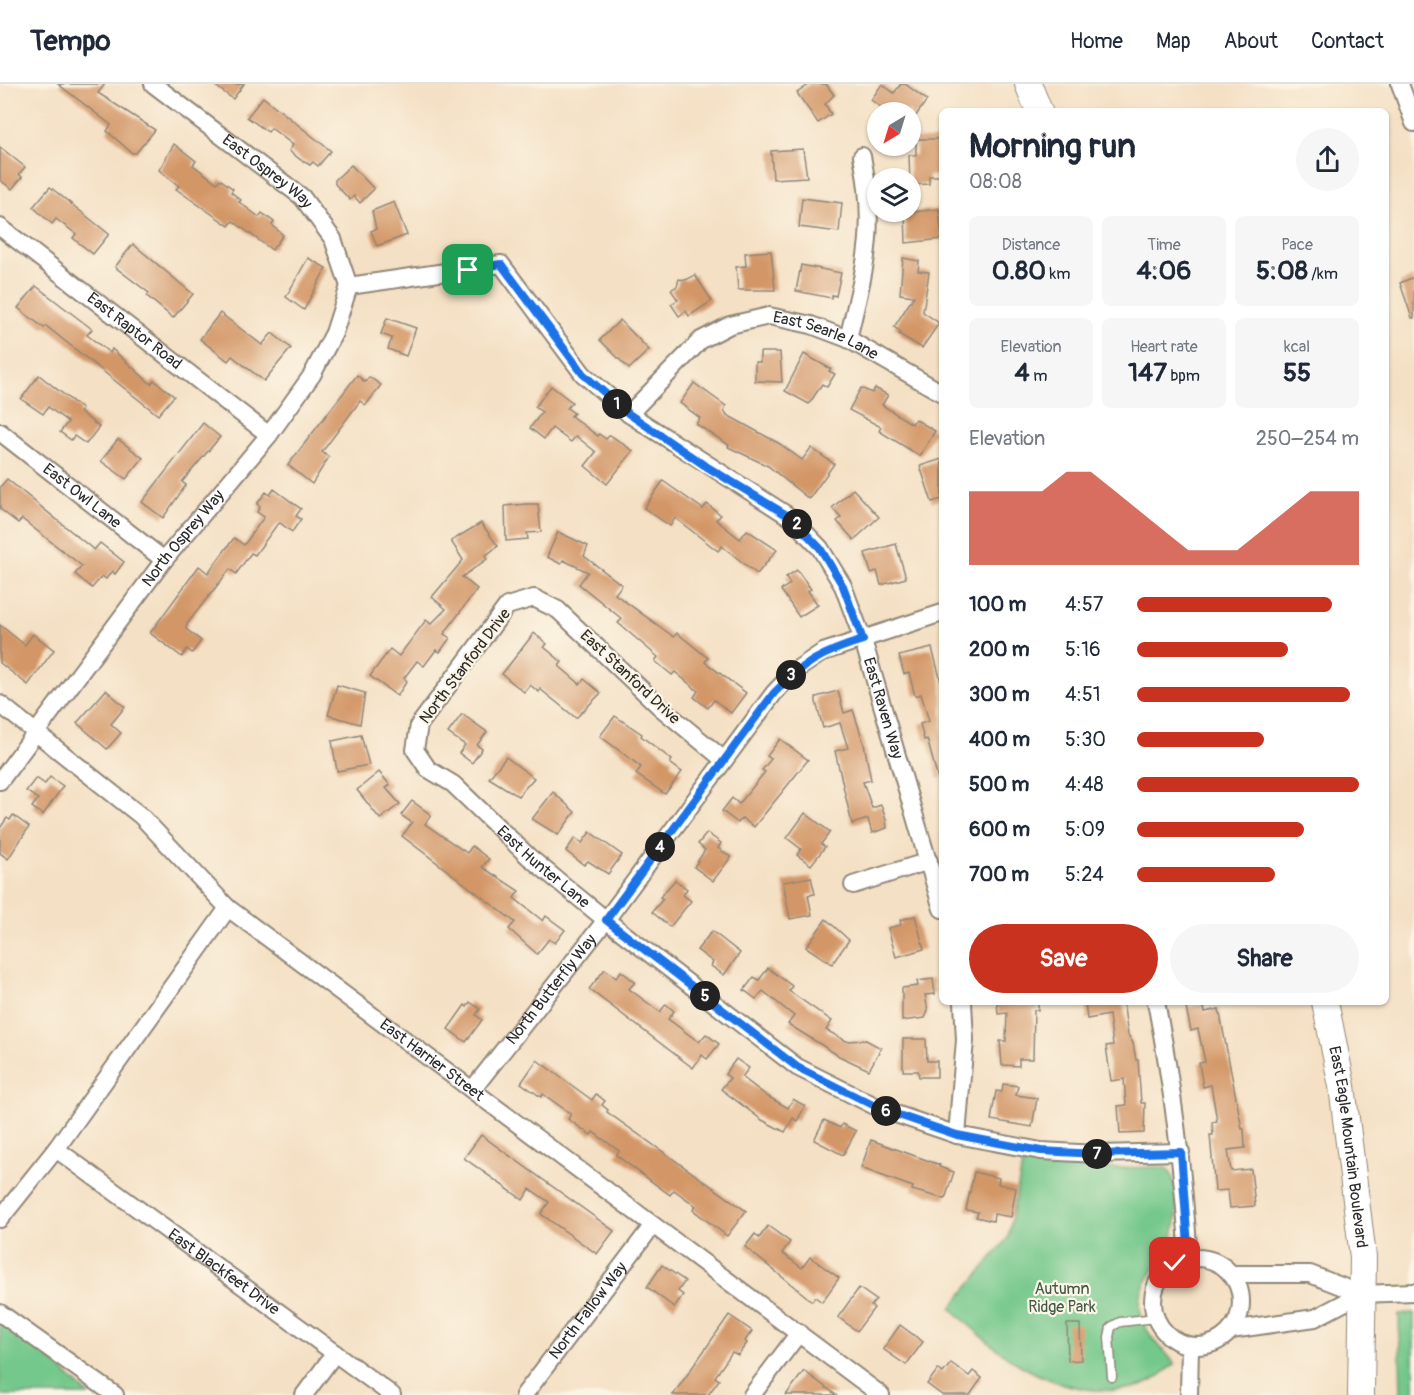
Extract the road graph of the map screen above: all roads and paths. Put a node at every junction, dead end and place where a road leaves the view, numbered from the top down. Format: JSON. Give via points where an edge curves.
{"nodes":[{"id":1,"x":153,"y":84,"type":"edge"},
{"id":2,"x":1028,"y":84,"type":"edge"},
{"id":3,"x":1400,"y":84,"type":"edge"},
{"id":4,"x":1038,"y":108,"type":"edge"},
{"id":5,"x":1414,"y":123,"type":"edge"},
{"id":6,"x":862,"y":156,"type":"dead end"},
{"id":7,"x":0,"y":227,"type":"edge"},
{"id":8,"x":349,"y":286,"type":"junction"},
{"id":9,"x":848,"y":339,"type":"junction"},
{"id":10,"x":939,"y":391,"type":"edge"},
{"id":11,"x":629,"y":414,"type":"junction"},
{"id":12,"x":0,"y":432,"type":"edge"},
{"id":13,"x":269,"y":435,"type":"junction"},
{"id":14,"x":164,"y":560,"type":"junction"},
{"id":15,"x":534,"y":598,"type":"joint"},
{"id":16,"x":939,"y":614,"type":"edge"},
{"id":17,"x":863,"y":640,"type":"junction"},
{"id":18,"x":0,"y":704,"type":"edge"},
{"id":19,"x":36,"y":731,"type":"junction"},
{"id":20,"x":415,"y":750,"type":"joint"},
{"id":21,"x":724,"y":760,"type":"junction"},
{"id":22,"x":0,"y":781,"type":"edge"},
{"id":23,"x":929,"y":861,"type":"junction"},
{"id":24,"x":854,"y":885,"type":"dead end"},
{"id":25,"x":939,"y":898,"type":"edge"},
{"id":26,"x":228,"y":909,"type":"junction"},
{"id":27,"x":606,"y":920,"type":"junction"},
{"id":28,"x":963,"y":1005,"type":"edge"},
{"id":29,"x":1157,"y":1005,"type":"edge"},
{"id":30,"x":1326,"y":1005,"type":"edge"},
{"id":31,"x":472,"y":1090,"type":"junction"},
{"id":32,"x":957,"y":1135,"type":"junction"},
{"id":33,"x":56,"y":1149,"type":"junction"},
{"id":34,"x":1181,"y":1152,"type":"junction"},
{"id":35,"x":0,"y":1219,"type":"edge"},
{"id":36,"x":653,"y":1225,"type":"junction"},
{"id":37,"x":1189,"y":1259,"type":"junction"},
{"id":38,"x":1231,"y":1274,"type":"junction"},
{"id":39,"x":1414,"y":1292,"type":"edge"},
{"id":40,"x":1361,"y":1294,"type":"junction"},
{"id":41,"x":0,"y":1313,"type":"edge"},
{"id":42,"x":1156,"y":1318,"type":"junction"},
{"id":43,"x":1232,"y":1330,"type":"junction"},
{"id":44,"x":800,"y":1332,"type":"junction"},
{"id":45,"x":1190,"y":1346,"type":"junction"},
{"id":46,"x":335,"y":1353,"type":"junction"},
{"id":47,"x":1112,"y":1377,"type":"dead end"},
{"id":48,"x":115,"y":1395,"type":"edge"},
{"id":49,"x":304,"y":1395,"type":"edge"},
{"id":50,"x":392,"y":1395,"type":"edge"},
{"id":51,"x":524,"y":1395,"type":"edge"},
{"id":52,"x":752,"y":1395,"type":"edge"},
{"id":53,"x":880,"y":1395,"type":"edge"},
{"id":54,"x":1188,"y":1395,"type":"edge"},
{"id":55,"x":1361,"y":1395,"type":"edge"}],
"edges":[{"from":1,"to":8,"type":"street","name":"East Osprey Way","via":[[302,197],[333,239]]},
{"from":2,"to":4,"type":"main road"},
{"from":3,"to":5,"type":"street"},
{"from":6,"to":9,"type":"street","via":[[870,195],[870,233],[866,268]]},
{"from":7,"to":13,"type":"street","name":"East Raptor Road"},
{"from":8,"to":11,"type":"street","name":"East Raven Way","via":[[501,264],[583,374]]},
{"from":8,"to":13,"type":"street","name":"North Osprey Way","via":[[334,333],[312,375]]},
{"from":9,"to":10,"type":"street","name":"East Searle Lane"},
{"from":9,"to":11,"type":"street","name":"East Searle Lane","via":[[811,325],[769,316],[730,325],[701,340]]},
{"from":11,"to":17,"type":"street","name":"East Raven Way","via":[[790,517],[820,548],[843,586]]},
{"from":12,"to":14,"type":"street","name":"East Owl Lane"},
{"from":13,"to":14,"type":"street","name":"North Osprey Way"},
{"from":14,"to":19,"type":"street","name":"North Osprey Way"},
{"from":15,"to":20,"type":"street","name":"North Stanford Drive","via":[[507,606],[418,725]]},
{"from":15,"to":21,"type":"street","name":"East Stanford Drive","via":[[558,610],[660,707]]},
{"from":16,"to":17,"type":"street","name":"North Butterfly Way"},
{"from":17,"to":21,"type":"street","name":"North Butterfly Way","via":[[823,652],[796,670]]},
{"from":17,"to":23,"type":"street","name":"East Raven Way"},
{"from":18,"to":19,"type":"street","name":"East Harrier Street"},
{"from":19,"to":22,"type":"street","name":"North Osprey Way"},
{"from":19,"to":26,"type":"street","name":"East Harrier Street","via":[[141,816]]},
{"from":20,"to":27,"type":"street","name":"East Hunter Lane","via":[[428,769],[453,784],[529,857]]},
{"from":21,"to":27,"type":"street","name":"North Butterfly Way"},
{"from":23,"to":24,"type":"street"},
{"from":23,"to":25,"type":"street","name":"East Raven Way"},
{"from":26,"to":31,"type":"street","name":"East Harrier Street"},
{"from":26,"to":33,"type":"street"},
{"from":27,"to":31,"type":"street","name":"North Butterfly Way"},
{"from":27,"to":32,"type":"street","name":"East Hunter Lane","via":[[797,1067],[881,1109]]},
{"from":28,"to":32,"type":"street","via":[[965,1040]]},
{"from":29,"to":34,"type":"street"},
{"from":30,"to":40,"type":"main road","name":"East Eagle Mountain Boulevard","via":[[1342,1086],[1358,1205],[1363,1257]]},
{"from":31,"to":36,"type":"street","name":"East Harrier Street"},
{"from":32,"to":34,"type":"street","name":"East Hunter Lane","via":[[1041,1151]]},
{"from":33,"to":35,"type":"street"},
{"from":33,"to":46,"type":"street","name":"East Blackfeet Drive"},
{"from":34,"to":37,"type":"street"},
{"from":36,"to":44,"type":"street","name":"East Harrier Street"},
{"from":36,"to":51,"type":"street","name":"North Fallow Way"},
{"from":37,"to":38,"type":"street","via":[[1219,1264]]},
{"from":37,"to":42,"type":"street","via":[[1175,1263],[1156,1284],[1152,1299]]},
{"from":38,"to":40,"type":"street","via":[[1310,1274]]},
{"from":38,"to":43,"type":"street","via":[[1241,1302]]},
{"from":39,"to":40,"type":"street"},
{"from":40,"to":43,"type":"street","via":[[1315,1318]]},
{"from":40,"to":55,"type":"main road","name":"East Eagle Mountain Boulevard"},
{"from":41,"to":48,"type":"street"},
{"from":42,"to":45,"type":"street","via":[[1169,1337]]},
{"from":42,"to":47,"type":"lane","via":[[1120,1322],[1111,1328],[1108,1337]]},
{"from":43,"to":45,"type":"street","via":[[1213,1344]]},
{"from":44,"to":52,"type":"street"},
{"from":44,"to":53,"type":"street","name":"East Harrier Street"},
{"from":45,"to":54,"type":"street"},
{"from":46,"to":49,"type":"street"},
{"from":46,"to":50,"type":"street","name":"East Blackfeet Drive"}]}
